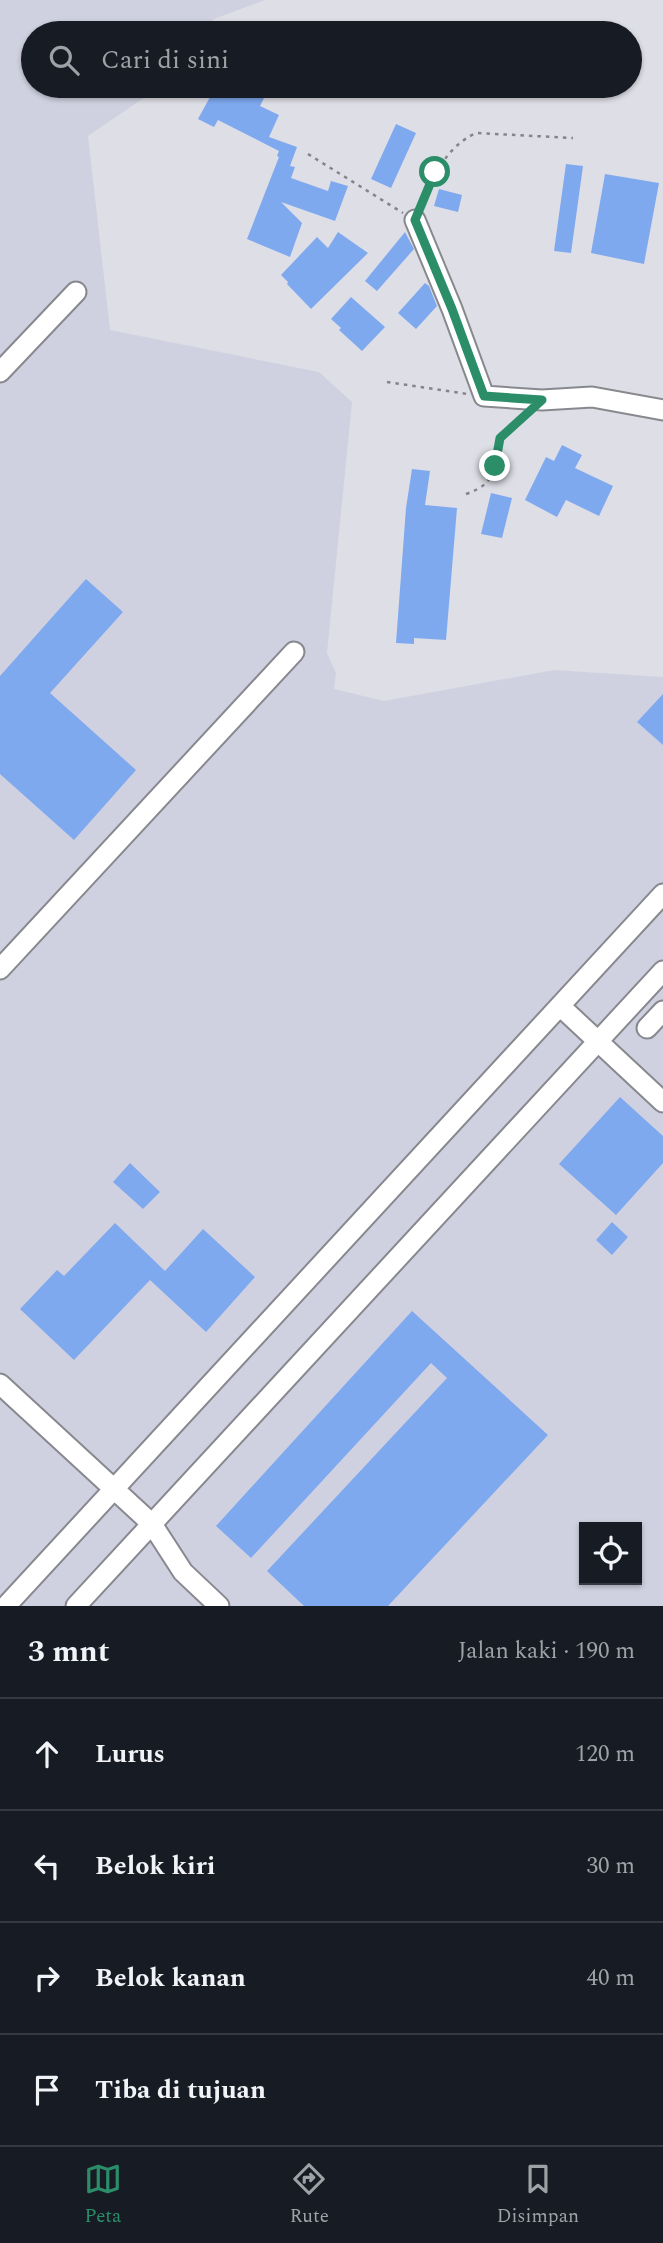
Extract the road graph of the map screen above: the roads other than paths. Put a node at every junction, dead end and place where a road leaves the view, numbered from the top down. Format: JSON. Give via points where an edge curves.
{"nodes":[{"id":1,"x":415,"y":220,"type":"road end"},
{"id":2,"x":76,"y":292,"type":"dead end"},
{"id":3,"x":0,"y":372,"type":"edge"},
{"id":4,"x":663,"y":410,"type":"edge"},
{"id":5,"x":294,"y":652,"type":"dead end"},
{"id":6,"x":663,"y":894,"type":"edge"},
{"id":7,"x":0,"y":969,"type":"edge"},
{"id":8,"x":663,"y":971,"type":"edge"},
{"id":9,"x":559,"y":1006,"type":"junction"},
{"id":10,"x":663,"y":1011,"type":"edge"},
{"id":11,"x":647,"y":1028,"type":"dead end"},
{"id":12,"x":598,"y":1041,"type":"junction"},
{"id":13,"x":663,"y":1102,"type":"edge"},
{"id":14,"x":0,"y":1384,"type":"edge"},
{"id":15,"x":113,"y":1489,"type":"junction"},
{"id":16,"x":152,"y":1524,"type":"junction"},
{"id":17,"x":6,"y":1606,"type":"edge"},
{"id":18,"x":76,"y":1606,"type":"edge"},
{"id":19,"x":219,"y":1606,"type":"edge"}],
"edges":[{"from":1,"to":4,"type":"street","via":[[484,396],[592,397]]},
{"from":2,"to":3,"type":"street"},
{"from":5,"to":7,"type":"street"},
{"from":6,"to":9,"type":"street"},
{"from":8,"to":12,"type":"street"},
{"from":9,"to":12,"type":"street"},
{"from":9,"to":15,"type":"street"},
{"from":10,"to":11,"type":"street"},
{"from":12,"to":13,"type":"street"},
{"from":12,"to":16,"type":"street"},
{"from":14,"to":15,"type":"street"},
{"from":15,"to":16,"type":"street"},
{"from":15,"to":17,"type":"street"},
{"from":16,"to":18,"type":"street"},
{"from":16,"to":19,"type":"street","via":[[183,1573]]}]}
